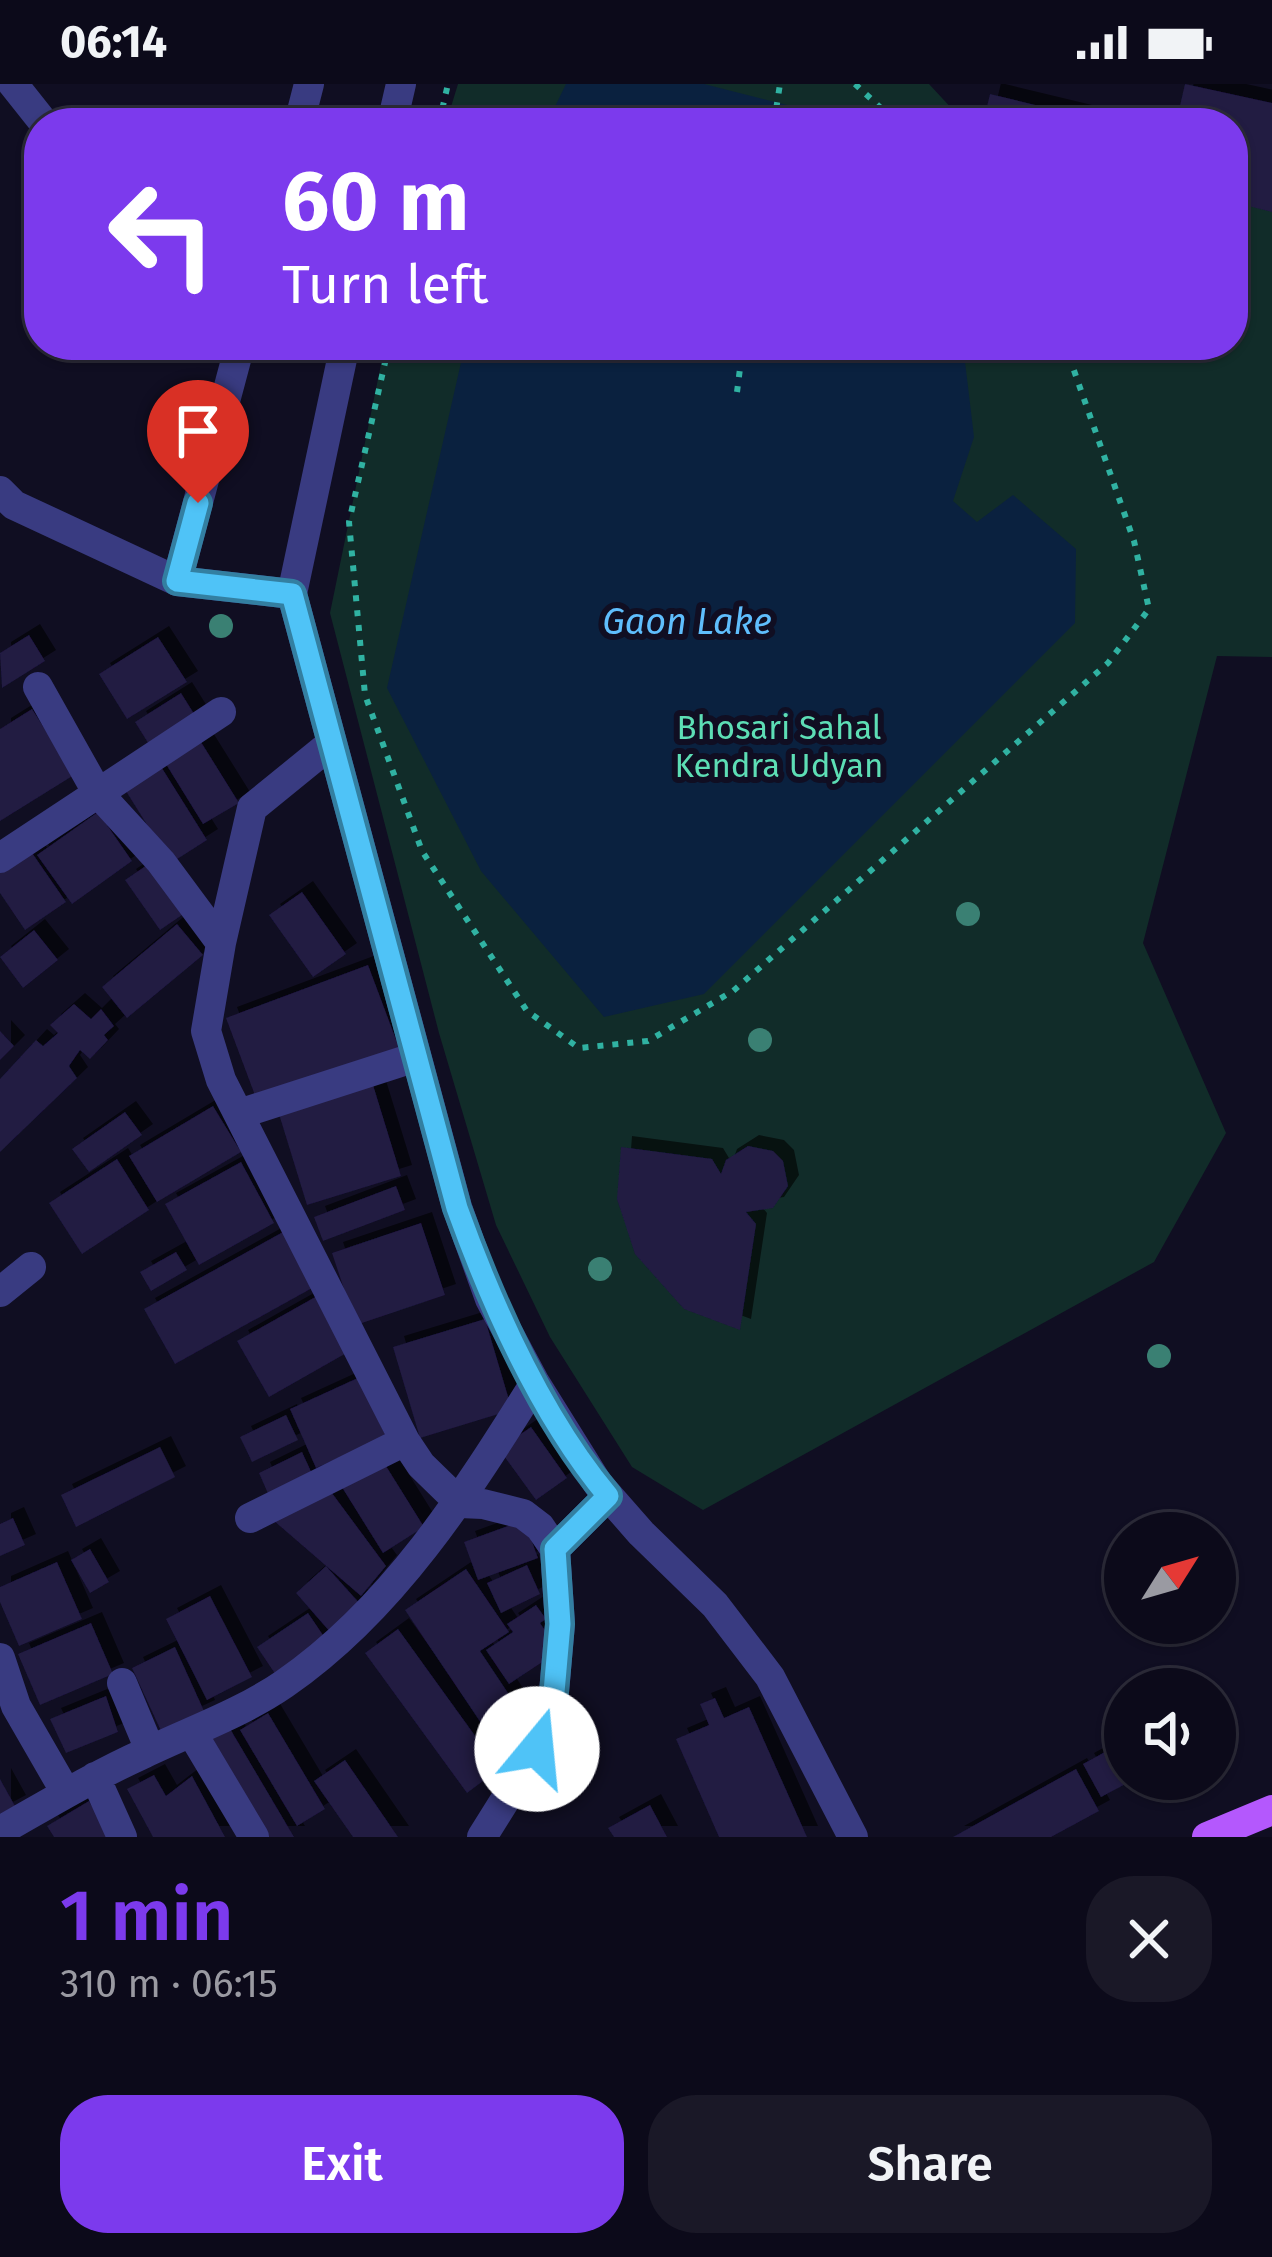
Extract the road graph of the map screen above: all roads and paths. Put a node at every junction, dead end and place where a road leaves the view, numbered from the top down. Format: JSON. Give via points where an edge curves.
{"nodes":[{"id":1,"x":14,"y":84,"type":"edge"},
{"id":2,"x":855,"y":84,"type":"edge"},
{"id":3,"x":32,"y":108,"type":"edge"},
{"id":4,"x":881,"y":108,"type":"edge"},
{"id":5,"x":236,"y":360,"type":"edge"},
{"id":6,"x":342,"y":360,"type":"edge"},
{"id":7,"x":386,"y":360,"type":"edge"},
{"id":8,"x":741,"y":360,"type":"edge"},
{"id":9,"x":1070,"y":360,"type":"edge"},
{"id":10,"x":737,"y":392,"type":"dead end"},
{"id":11,"x":0,"y":490,"type":"edge"},
{"id":12,"x":177,"y":581,"type":"junction"},
{"id":13,"x":292,"y":594,"type":"junction"},
{"id":14,"x":38,"y":688,"type":"dead end"},
{"id":15,"x":220,"y":712,"type":"dead end"},
{"id":16,"x":332,"y":743,"type":"junction"},
{"id":17,"x":97,"y":791,"type":"junction"},
{"id":18,"x":0,"y":858,"type":"edge"},
{"id":19,"x":221,"y":943,"type":"junction"},
{"id":20,"x":416,"y":1057,"type":"junction"},
{"id":21,"x":239,"y":1114,"type":"junction"},
{"id":22,"x":31,"y":1268,"type":"dead end"},
{"id":23,"x":0,"y":1292,"type":"edge"},
{"id":24,"x":535,"y":1383,"type":"junction"},
{"id":25,"x":405,"y":1441,"type":"junction"},
{"id":26,"x":608,"y":1496,"type":"junction"},
{"id":27,"x":460,"y":1503,"type":"junction"},
{"id":28,"x":250,"y":1518,"type":"dead end"},
{"id":29,"x":555,"y":1549,"type":"junction"},
{"id":30,"x":1,"y":1664,"type":"edge"},
{"id":31,"x":122,"y":1683,"type":"dead end"},
{"id":32,"x":192,"y":1733,"type":"junction"},
{"id":33,"x":150,"y":1750,"type":"junction"},
{"id":34,"x":95,"y":1777,"type":"junction"},
{"id":35,"x":64,"y":1791,"type":"junction"},
{"id":36,"x":1272,"y":1810,"type":"edge"},
{"id":37,"x":0,"y":1831,"type":"edge"},
{"id":38,"x":122,"y":1837,"type":"edge"},
{"id":39,"x":254,"y":1837,"type":"edge"},
{"id":40,"x":482,"y":1837,"type":"edge"},
{"id":41,"x":853,"y":1837,"type":"edge"},
{"id":42,"x":1207,"y":1837,"type":"edge"}],
"edges":[{"from":1,"to":3,"type":"street"},
{"from":2,"to":4,"type":"path"},
{"from":5,"to":12,"type":"street"},
{"from":6,"to":13,"type":"street"},
{"from":7,"to":9,"type":"path","via":[[349,522],[364,695],[422,851],[527,1011],[579,1048],[648,1041],[733,991],[1108,663],[1149,609],[1134,541]]},
{"from":8,"to":10,"type":"path"},
{"from":11,"to":12,"type":"street","via":[[14,505]]},
{"from":12,"to":13,"type":"street"},
{"from":13,"to":16,"type":"street"},
{"from":14,"to":17,"type":"street"},
{"from":15,"to":17,"type":"street"},
{"from":16,"to":19,"type":"street","via":[[252,808]]},
{"from":16,"to":20,"type":"street"},
{"from":17,"to":18,"type":"street"},
{"from":17,"to":19,"type":"street"},
{"from":19,"to":21,"type":"street","via":[[206,1031]]},
{"from":20,"to":21,"type":"street"},
{"from":20,"to":24,"type":"street","via":[[463,1226]]},
{"from":21,"to":25,"type":"street"},
{"from":22,"to":23,"type":"street"},
{"from":24,"to":26,"type":"street"},
{"from":24,"to":27,"type":"street"},
{"from":25,"to":27,"type":"street"},
{"from":25,"to":28,"type":"street"},
{"from":26,"to":29,"type":"street"},
{"from":26,"to":41,"type":"street","via":[[715,1605],[770,1677]]},
{"from":27,"to":29,"type":"street","via":[[523,1514]]},
{"from":27,"to":32,"type":"street","via":[[326,1652],[280,1687]]},
{"from":29,"to":40,"type":"street","via":[[554,1692],[537,1749]]},
{"from":30,"to":35,"type":"street"},
{"from":31,"to":33,"type":"street"},
{"from":32,"to":33,"type":"street"},
{"from":32,"to":39,"type":"street"},
{"from":33,"to":34,"type":"street"},
{"from":34,"to":35,"type":"street"},
{"from":34,"to":38,"type":"street"},
{"from":35,"to":37,"type":"street"},
{"from":36,"to":42,"type":"main road"}]}
